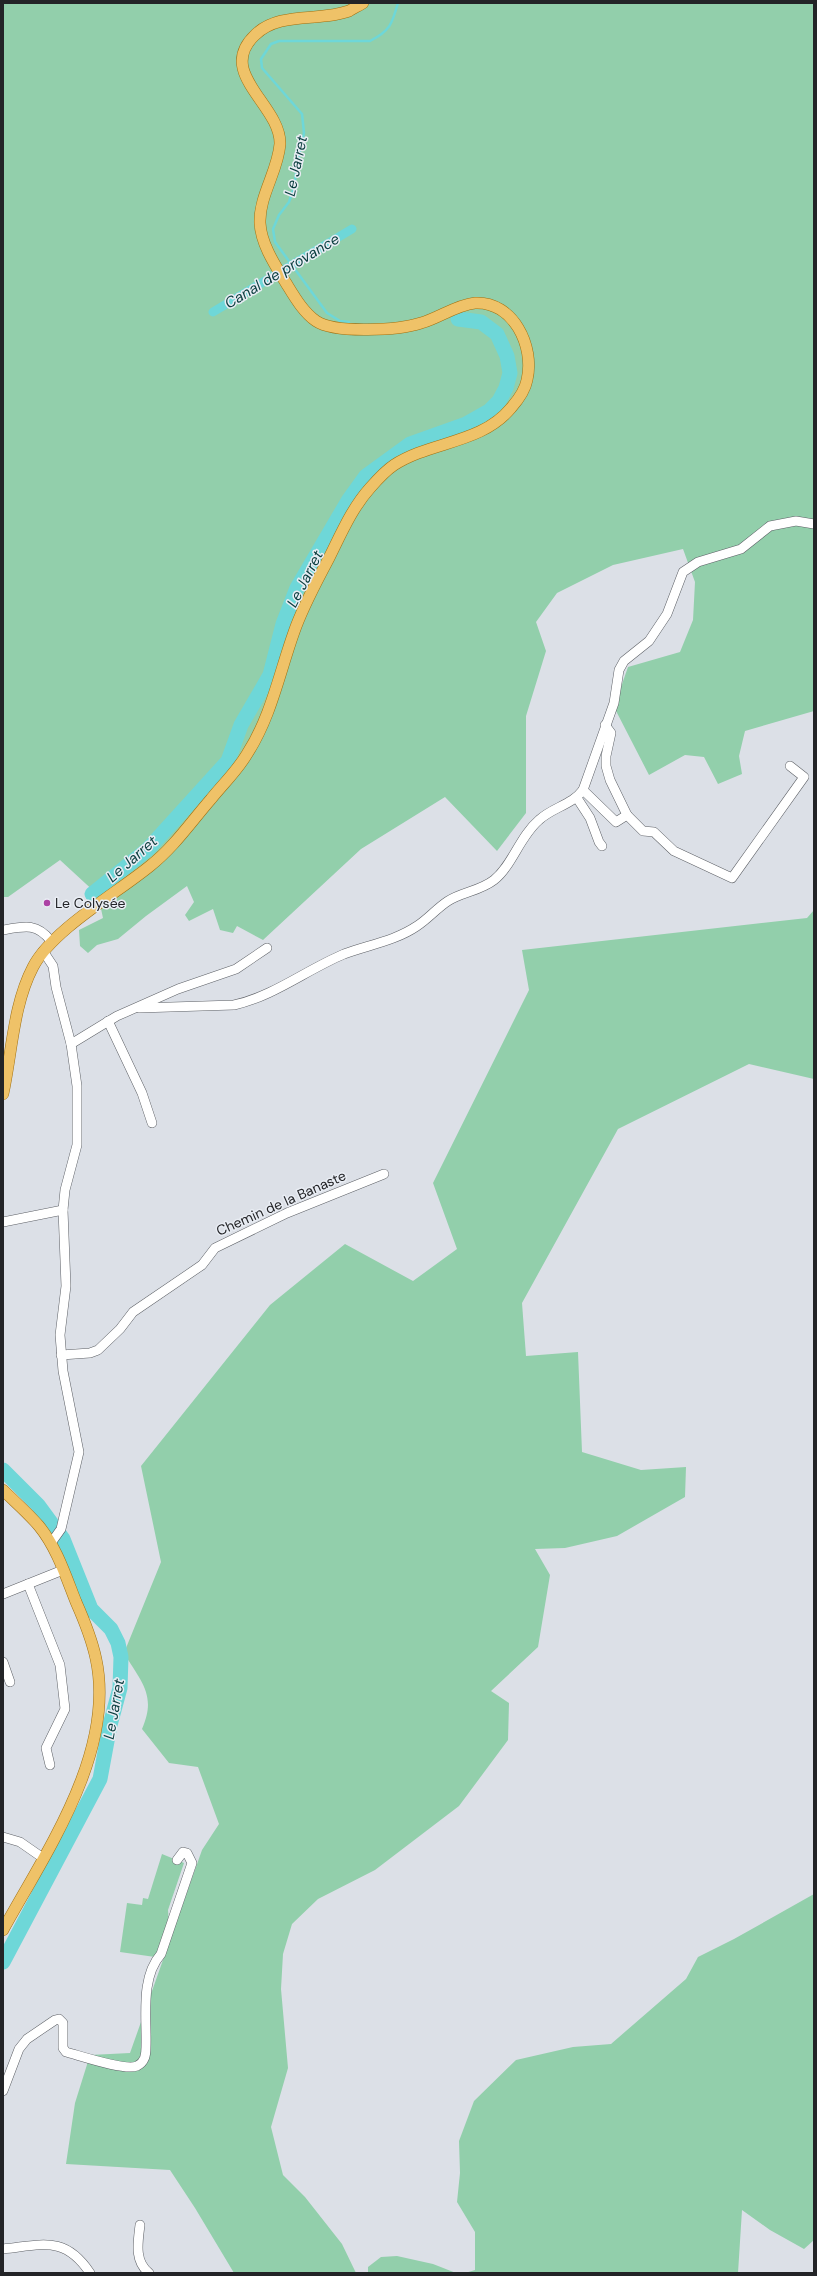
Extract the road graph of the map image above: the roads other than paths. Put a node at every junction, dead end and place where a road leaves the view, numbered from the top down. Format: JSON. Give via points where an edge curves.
{"nodes":[{"id":1,"x":363,"y":3,"type":"edge"},
{"id":2,"x":814,"y":524,"type":"edge"},
{"id":3,"x":605,"y":725,"type":"junction"},
{"id":4,"x":790,"y":766,"type":"dead end"},
{"id":5,"x":583,"y":790,"type":"junction"},
{"id":6,"x":577,"y":798,"type":"junction"},
{"id":7,"x":626,"y":815,"type":"junction"},
{"id":8,"x":602,"y":846,"type":"dead end"},
{"id":9,"x":3,"y":930,"type":"edge"},
{"id":10,"x":51,"y":941,"type":"junction"},
{"id":11,"x":267,"y":948,"type":"dead end"},
{"id":12,"x":43,"y":951,"type":"junction"},
{"id":13,"x":139,"y":1008,"type":"junction"},
{"id":14,"x":108,"y":1021,"type":"junction"},
{"id":15,"x":71,"y":1044,"type":"junction"},
{"id":16,"x":3,"y":1094,"type":"edge"},
{"id":17,"x":152,"y":1123,"type":"dead end"},
{"id":18,"x":384,"y":1174,"type":"dead end"},
{"id":19,"x":63,"y":1210,"type":"junction"},
{"id":20,"x":3,"y":1222,"type":"edge"},
{"id":21,"x":61,"y":1355,"type":"junction"},
{"id":22,"x":3,"y":1490,"type":"edge"},
{"id":23,"x":53,"y":1540,"type":"junction"},
{"id":24,"x":63,"y":1570,"type":"junction"},
{"id":25,"x":28,"y":1584,"type":"junction"},
{"id":26,"x":3,"y":1594,"type":"edge"},
{"id":27,"x":3,"y":1662,"type":"edge"},
{"id":28,"x":10,"y":1682,"type":"dead end"},
{"id":29,"x":50,"y":1765,"type":"dead end"},
{"id":30,"x":3,"y":1837,"type":"edge"},
{"id":31,"x":43,"y":1858,"type":"junction"},
{"id":32,"x":177,"y":1860,"type":"dead end"},
{"id":33,"x":3,"y":1930,"type":"edge"},
{"id":34,"x":3,"y":2091,"type":"edge"},
{"id":35,"x":140,"y":2225,"type":"dead end"},
{"id":36,"x":3,"y":2249,"type":"edge"},
{"id":37,"x":90,"y":2273,"type":"edge"},
{"id":38,"x":149,"y":2273,"type":"edge"}],
"edges":[{"from":1,"to":10,"type":"main road","via":[[349,11],[276,23],[263,28],[252,37],[245,49],[242,62],[245,76],[276,123],[280,136],[277,164],[260,216],[260,229],[265,243],[295,297],[313,319],[323,325],[343,328],[409,326],[426,322],[471,303],[499,307],[511,317],[520,330],[528,364],[527,380],[521,396],[498,422],[481,431],[408,458],[393,466],[366,492],[305,602],[261,728],[234,773],[160,857]]},
{"from":2,"to":3,"type":"street","via":[[796,521],[770,526],[741,549],[698,562],[683,572],[674,601],[660,625],[649,641],[624,661],[619,670],[614,704]]},
{"from":3,"to":5,"type":"street"},
{"from":3,"to":7,"type":"street","via":[[612,733],[606,756],[608,773]]},
{"from":4,"to":7,"type":"street","via":[[804,777],[732,878],[674,850],[654,832],[643,831]]},
{"from":5,"to":6,"type":"street"},
{"from":5,"to":7,"type":"street","via":[[616,822],[620,822]]},
{"from":6,"to":8,"type":"street","via":[[590,818],[598,842]]},
{"from":6,"to":13,"type":"street","via":[[538,820],[529,829],[496,879],[485,887],[447,901],[408,932],[344,954],[250,1001],[234,1005]]},
{"from":9,"to":10,"type":"street","via":[[33,927],[42,930]]},
{"from":10,"to":12,"type":"main road"},
{"from":11,"to":13,"type":"street","via":[[236,969],[178,989]]},
{"from":12,"to":15,"type":"street","via":[[53,966]]},
{"from":12,"to":16,"type":"main road","via":[[22,991]]},
{"from":13,"to":14,"type":"street"},
{"from":14,"to":15,"type":"street"},
{"from":14,"to":17,"type":"street","via":[[142,1094]]},
{"from":15,"to":19,"type":"street","via":[[77,1086],[77,1145],[65,1190]]},
{"from":18,"to":21,"type":"street","name":"Chemin de la Banaste","via":[[287,1213],[215,1248],[202,1265],[133,1312],[98,1350]]},
{"from":19,"to":20,"type":"street"},
{"from":19,"to":21,"type":"street","via":[[66,1286],[60,1335]]},
{"from":21,"to":23,"type":"street","via":[[79,1452],[61,1529]]},
{"from":22,"to":23,"type":"main road"},
{"from":23,"to":24,"type":"main road"},
{"from":24,"to":25,"type":"street"},
{"from":24,"to":31,"type":"main road","via":[[97,1659],[100,1687],[99,1718],[83,1778]]},
{"from":25,"to":26,"type":"street"},
{"from":25,"to":29,"type":"street","via":[[61,1672],[65,1709],[46,1748]]},
{"from":27,"to":28,"type":"street"},
{"from":30,"to":31,"type":"street","via":[[20,1842]]},
{"from":31,"to":33,"type":"main road"},
{"from":32,"to":34,"type":"street","via":[[183,1852],[187,1853],[192,1863],[161,1954],[152,1965],[147,1978],[146,2047],[145,2058],[141,2064],[130,2068],[66,2052],[63,2048],[63,2023],[60,2019],[28,2039],[19,2049]]},
{"from":35,"to":38,"type":"street","via":[[138,2255],[144,2269]]},
{"from":36,"to":37,"type":"street","via":[[52,2244],[61,2246],[69,2250]]}]}
